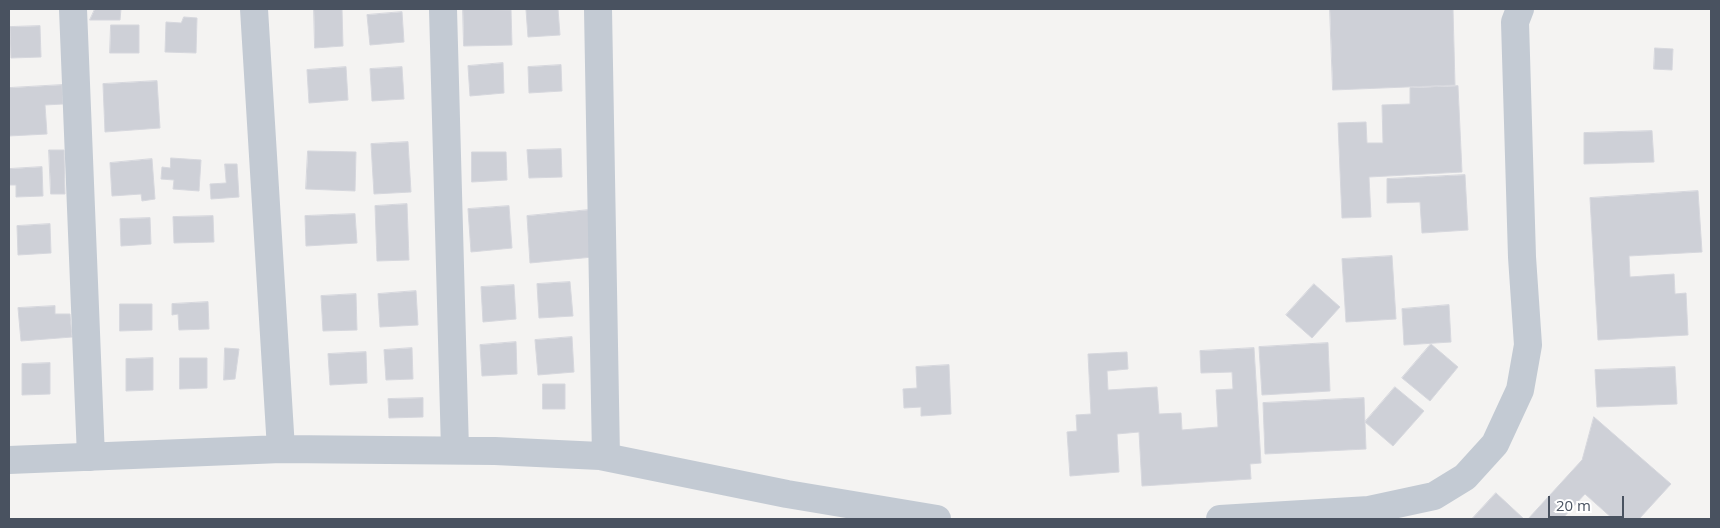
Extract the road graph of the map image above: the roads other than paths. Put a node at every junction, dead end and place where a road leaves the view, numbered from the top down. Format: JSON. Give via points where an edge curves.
{"nodes":[{"id":1,"x":73,"y":9,"type":"edge"},
{"id":2,"x":254,"y":9,"type":"edge"},
{"id":3,"x":444,"y":9,"type":"edge"},
{"id":4,"x":598,"y":9,"type":"edge"},
{"id":5,"x":1520,"y":9,"type":"edge"},
{"id":6,"x":281,"y":449,"type":"junction"},
{"id":7,"x":455,"y":450,"type":"junction"},
{"id":8,"x":91,"y":457,"type":"junction"},
{"id":9,"x":606,"y":457,"type":"junction"},
{"id":10,"x":9,"y":460,"type":"edge"},
{"id":11,"x":937,"y":519,"type":"edge"},
{"id":12,"x":1220,"y":519,"type":"edge"}],
"edges":[{"from":1,"to":8,"type":"street"},
{"from":2,"to":6,"type":"street"},
{"from":3,"to":7,"type":"street"},
{"from":4,"to":9,"type":"street"},
{"from":5,"to":12,"type":"street","via":[[1515,22],[1528,345],[1520,390],[1495,444],[1465,477],[1434,496],[1368,510]]},
{"from":6,"to":7,"type":"street"},
{"from":6,"to":8,"type":"street"},
{"from":7,"to":9,"type":"street"},
{"from":8,"to":10,"type":"street"},
{"from":9,"to":11,"type":"street","via":[[787,494]]}]}
